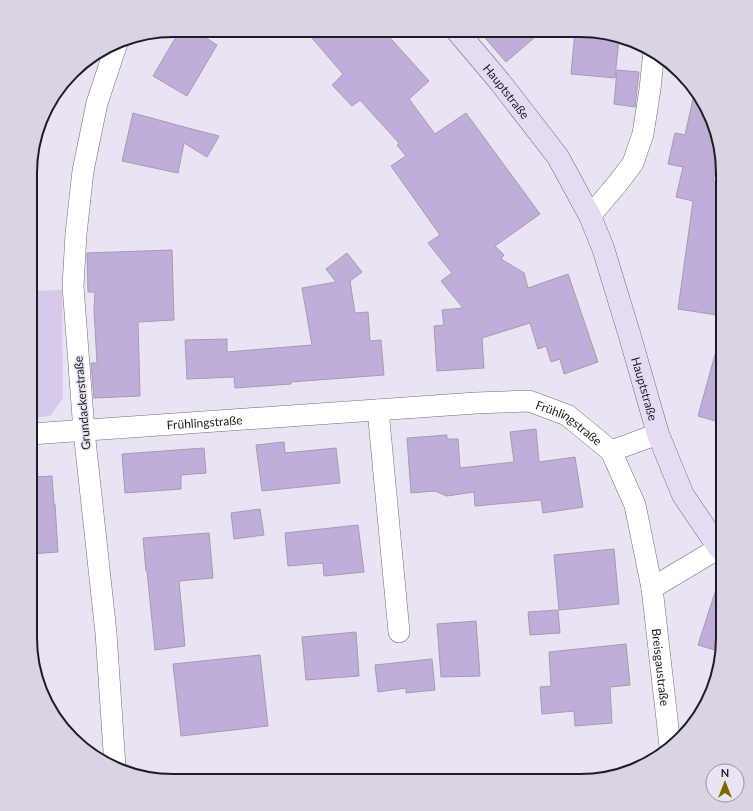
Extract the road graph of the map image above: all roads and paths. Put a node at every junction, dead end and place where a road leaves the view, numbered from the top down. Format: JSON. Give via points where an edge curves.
{"nodes":[{"id":1,"x":462,"y":37,"type":"edge"},
{"id":2,"x":115,"y":50,"type":"edge"},
{"id":3,"x":653,"y":58,"type":"edge"},
{"id":4,"x":590,"y":216,"type":"junction"},
{"id":5,"x":378,"y":410,"type":"junction"},
{"id":6,"x":84,"y":431,"type":"junction"},
{"id":7,"x":37,"y":434,"type":"edge"},
{"id":8,"x":658,"y":434,"type":"junction"},
{"id":9,"x":611,"y":451,"type":"junction"},
{"id":10,"x":716,"y":543,"type":"edge"},
{"id":11,"x":716,"y":553,"type":"edge"},
{"id":12,"x":652,"y":588,"type":"junction"},
{"id":13,"x":399,"y":632,"type":"dead end"},
{"id":14,"x":669,"y":740,"type":"edge"},
{"id":15,"x":116,"y":761,"type":"edge"}],
"edges":[{"from":1,"to":4,"type":"main road","name":"Hauptstraße","via":[[558,157]]},
{"from":2,"to":6,"type":"street","name":"Grundackerstraße","via":[[97,103],[83,171],[76,234],[73,286]]},
{"from":3,"to":4,"type":"street","via":[[643,134],[633,163]]},
{"from":4,"to":8,"type":"main road","name":"Hauptstraße","via":[[630,333]]},
{"from":5,"to":6,"type":"street","name":"Frühlingstraße"},
{"from":5,"to":9,"type":"street","name":"Frühlingstraße","via":[[529,402],[567,416]]},
{"from":5,"to":13,"type":"street"},
{"from":6,"to":7,"type":"street","name":"Frühlingstraße"},
{"from":6,"to":15,"type":"street","name":"Grundackerstraße","via":[[106,633]]},
{"from":8,"to":9,"type":"street","name":"Frühlingstraße"},
{"from":8,"to":10,"type":"main road","name":"Hauptstraße","via":[[683,495]]},
{"from":9,"to":12,"type":"street","name":"Breisgaustraße","via":[[635,505]]},
{"from":11,"to":12,"type":"street"},
{"from":12,"to":14,"type":"street","name":"Breisgaustraße"}]}
